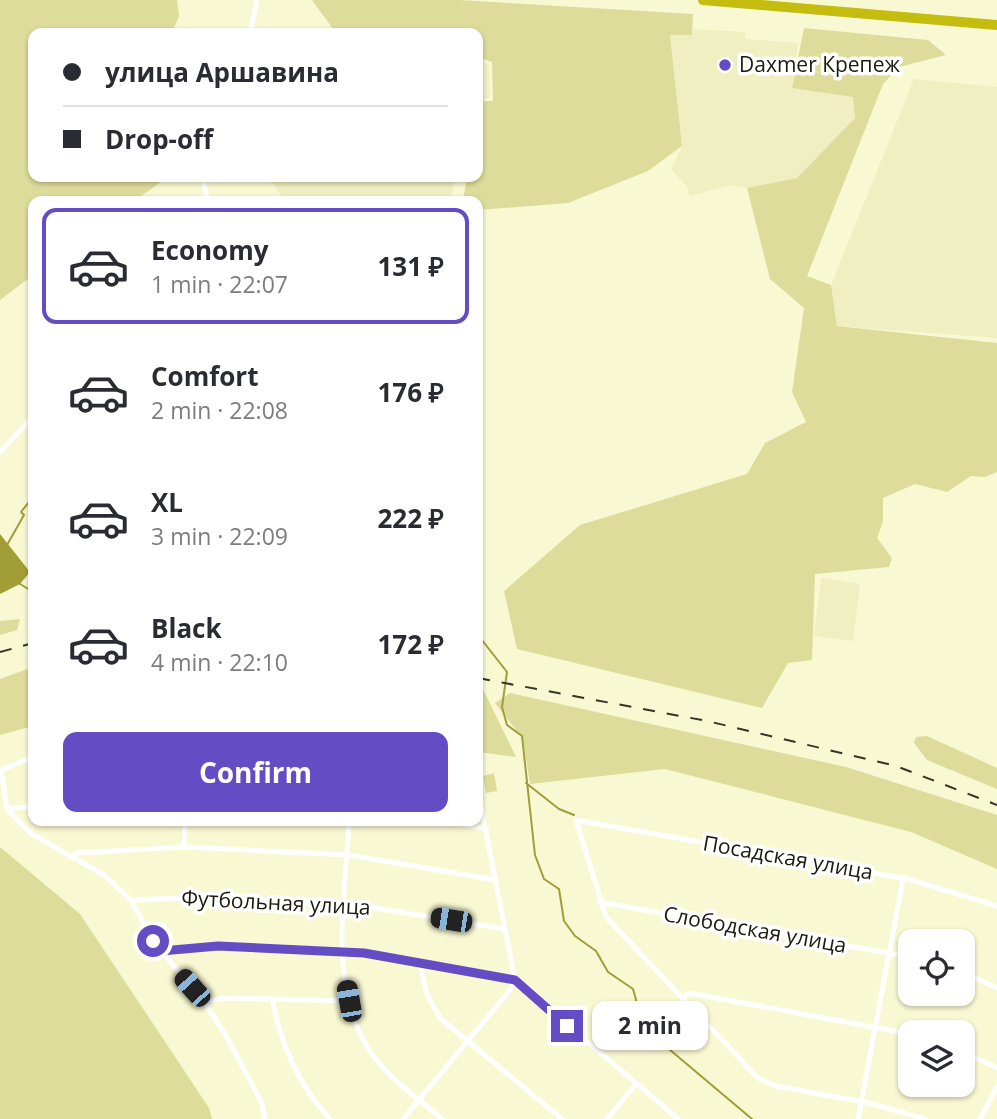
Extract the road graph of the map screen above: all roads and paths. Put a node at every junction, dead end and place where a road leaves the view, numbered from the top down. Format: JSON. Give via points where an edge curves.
{"nodes":[{"id":1,"x":257,"y":0,"type":"edge"},
{"id":2,"x":703,"y":0,"type":"edge"},
{"id":3,"x":997,"y":25,"type":"edge"},
{"id":4,"x":251,"y":28,"type":"edge"},
{"id":5,"x":28,"y":422,"type":"edge"},
{"id":6,"x":0,"y":452,"type":"edge"},
{"id":7,"x":28,"y":759,"type":"edge"},
{"id":8,"x":28,"y":807,"type":"edge"},
{"id":9,"x":7,"y":809,"type":"junction"},
{"id":10,"x":483,"y":813,"type":"edge"},
{"id":11,"x":185,"y":826,"type":"edge"},
{"id":12,"x":349,"y":826,"type":"edge"},
{"id":13,"x":471,"y":826,"type":"edge"},
{"id":14,"x":487,"y":829,"type":"junction"},
{"id":15,"x":184,"y":847,"type":"junction"},
{"id":16,"x":348,"y":855,"type":"junction"},
{"id":17,"x":70,"y":857,"type":"junction"},
{"id":18,"x":903,"y":879,"type":"junction"},
{"id":19,"x":496,"y":880,"type":"junction"},
{"id":20,"x":131,"y":900,"type":"junction"},
{"id":21,"x":599,"y":902,"type":"junction"},
{"id":22,"x":345,"y":903,"type":"junction"},
{"id":23,"x":997,"y":906,"type":"edge"},
{"id":24,"x":504,"y":929,"type":"junction"},
{"id":25,"x":161,"y":951,"type":"junction"},
{"id":26,"x":342,"y":951,"type":"junction"},
{"id":27,"x":889,"y":952,"type":"junction"},
{"id":28,"x":898,"y":954,"type":"edge"},
{"id":29,"x":420,"y":963,"type":"junction"},
{"id":30,"x":975,"y":978,"type":"edge"},
{"id":31,"x":515,"y":980,"type":"junction"},
{"id":32,"x":997,"y":988,"type":"edge"},
{"id":33,"x":682,"y":998,"type":"junction"},
{"id":34,"x":272,"y":999,"type":"junction"},
{"id":35,"x":349,"y":1001,"type":"junction"},
{"id":36,"x":204,"y":1002,"type":"junction"},
{"id":37,"x":875,"y":1028,"type":"junction"},
{"id":38,"x":898,"y":1032,"type":"edge"},
{"id":39,"x":467,"y":1040,"type":"junction"},
{"id":40,"x":975,"y":1057,"type":"edge"},
{"id":41,"x":997,"y":1068,"type":"edge"},
{"id":42,"x":636,"y":1084,"type":"junction"},
{"id":43,"x":997,"y":1087,"type":"edge"},
{"id":44,"x":419,"y":1100,"type":"junction"},
{"id":45,"x":861,"y":1101,"type":"junction"},
{"id":46,"x":265,"y":1119,"type":"edge"},
{"id":47,"x":330,"y":1119,"type":"edge"},
{"id":48,"x":403,"y":1119,"type":"edge"},
{"id":49,"x":442,"y":1119,"type":"edge"},
{"id":50,"x":562,"y":1119,"type":"edge"},
{"id":51,"x":607,"y":1119,"type":"edge"},
{"id":52,"x":678,"y":1119,"type":"edge"},
{"id":53,"x":858,"y":1119,"type":"edge"},
{"id":54,"x":925,"y":1119,"type":"edge"},
{"id":55,"x":980,"y":1119,"type":"edge"}],
"edges":[{"from":1,"to":4,"type":"street"},
{"from":2,"to":3,"type":"highway"},
{"from":5,"to":6,"type":"street"},
{"from":7,"to":9,"type":"street","via":[[1,770]]},
{"from":8,"to":9,"type":"street"},
{"from":9,"to":17,"type":"street","via":[[30,833]]},
{"from":10,"to":14,"type":"street"},
{"from":11,"to":15,"type":"street"},
{"from":12,"to":16,"type":"street"},
{"from":13,"to":14,"type":"street"},
{"from":14,"to":19,"type":"street"},
{"from":15,"to":16,"type":"street"},
{"from":15,"to":17,"type":"street"},
{"from":16,"to":19,"type":"street"},
{"from":16,"to":22,"type":"street"},
{"from":17,"to":20,"type":"street","via":[[104,874]]},
{"from":18,"to":21,"type":"street","name":"Посадская улица","via":[[576,820]]},
{"from":18,"to":23,"type":"street","name":"Посадская улица"},
{"from":18,"to":27,"type":"street"},
{"from":19,"to":24,"type":"street"},
{"from":20,"to":22,"type":"street","name":"Футбольная улица"},
{"from":20,"to":25,"type":"street"},
{"from":21,"to":27,"type":"street","name":"Слободская улица"},
{"from":21,"to":33,"type":"street","via":[[606,917]]},
{"from":22,"to":24,"type":"street","name":"Футбольная улица"},
{"from":22,"to":26,"type":"street"},
{"from":24,"to":31,"type":"street"},
{"from":25,"to":26,"type":"street","via":[[218,946]]},
{"from":25,"to":36,"type":"street"},
{"from":26,"to":29,"type":"street"},
{"from":26,"to":35,"type":"street"},
{"from":27,"to":28,"type":"street","name":"Слободская улица"},
{"from":27,"to":37,"type":"street"},
{"from":29,"to":31,"type":"street"},
{"from":29,"to":39,"type":"street","via":[[433,1008]]},
{"from":30,"to":32,"type":"street"},
{"from":31,"to":39,"type":"street"},
{"from":31,"to":42,"type":"street"},
{"from":33,"to":37,"type":"street","via":[[689,993]]},
{"from":33,"to":45,"type":"street","via":[[765,1083]]},
{"from":34,"to":35,"type":"street"},
{"from":34,"to":36,"type":"street"},
{"from":34,"to":47,"type":"street","via":[[284,1047],[298,1077]]},
{"from":35,"to":44,"type":"street","via":[[372,1055]]},
{"from":36,"to":46,"type":"street","via":[[261,1101]]},
{"from":37,"to":38,"type":"street"},
{"from":37,"to":45,"type":"street"},
{"from":39,"to":44,"type":"street"},
{"from":39,"to":50,"type":"street"},
{"from":40,"to":41,"type":"street"},
{"from":42,"to":51,"type":"street"},
{"from":42,"to":52,"type":"street"},
{"from":43,"to":55,"type":"street"},
{"from":44,"to":48,"type":"street"},
{"from":44,"to":49,"type":"street"},
{"from":45,"to":53,"type":"street"},
{"from":45,"to":54,"type":"street"}]}
